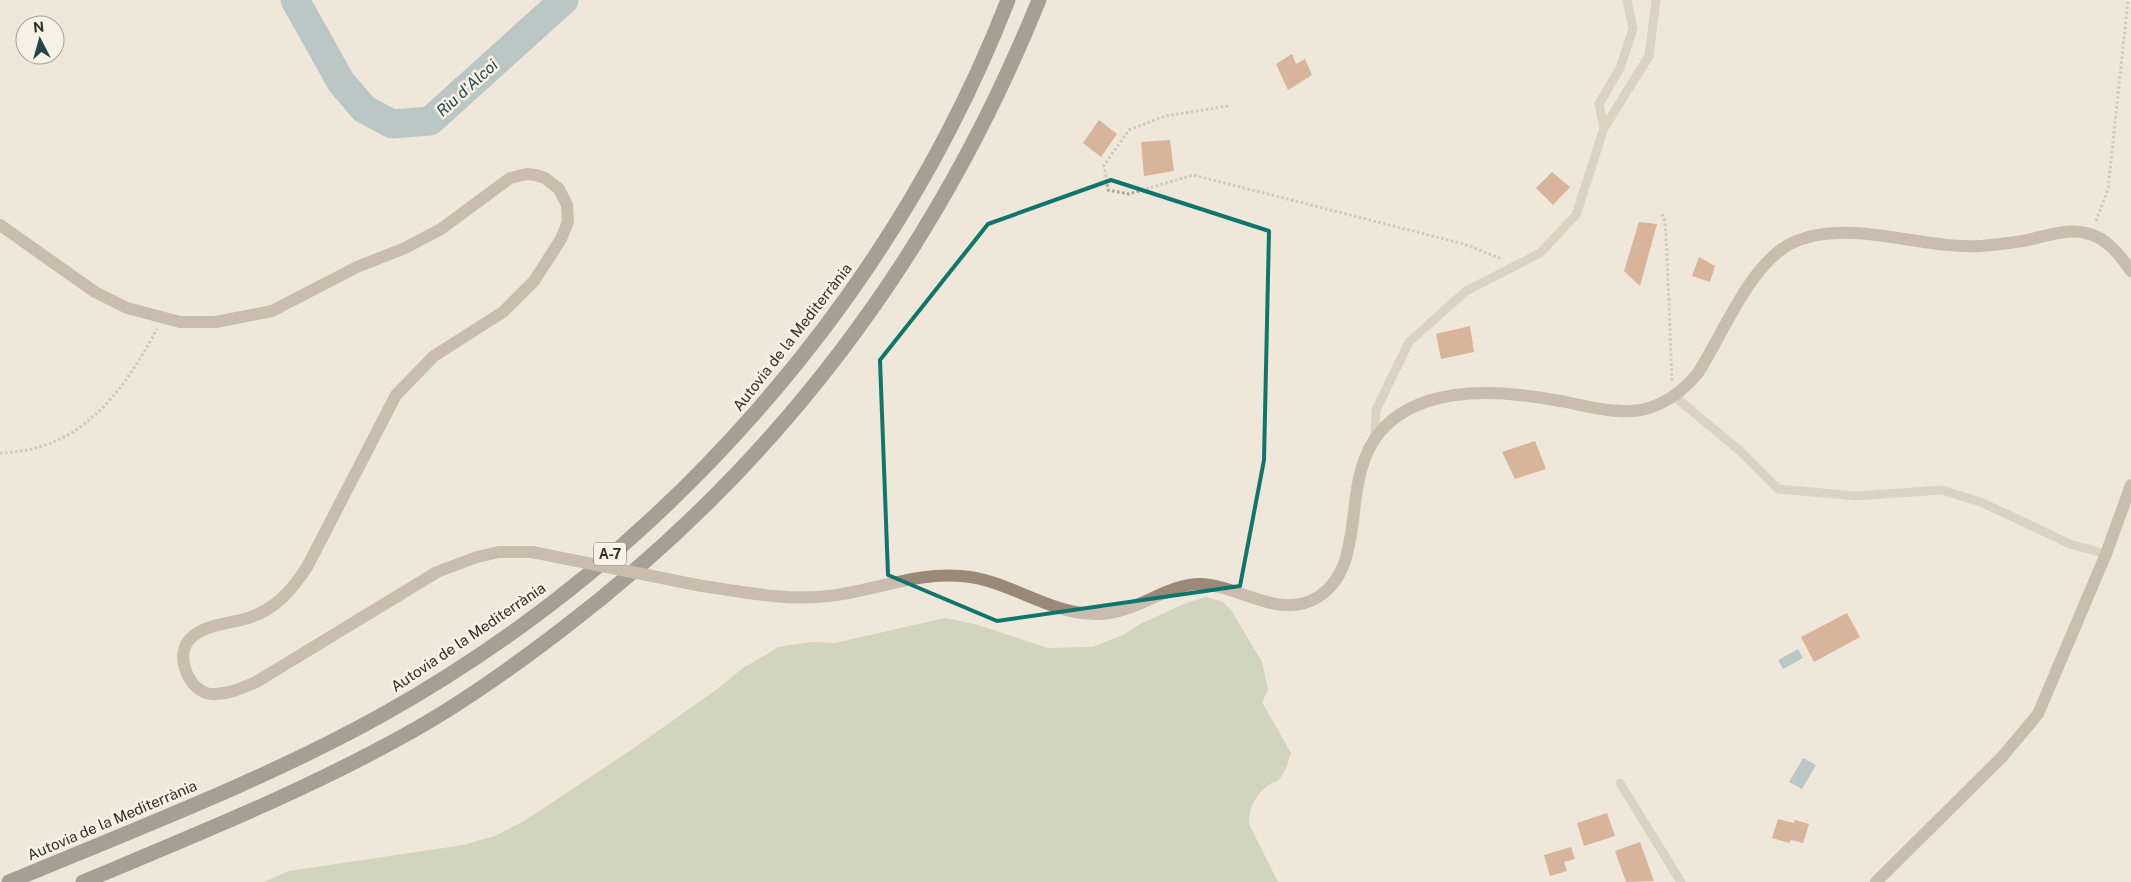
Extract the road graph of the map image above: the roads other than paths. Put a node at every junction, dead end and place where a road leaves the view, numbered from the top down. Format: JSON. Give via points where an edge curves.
{"nodes":[{"id":1,"x":1008,"y":0,"type":"edge"},
{"id":2,"x":1039,"y":0,"type":"edge"},
{"id":3,"x":1627,"y":0,"type":"edge"},
{"id":4,"x":1656,"y":0,"type":"edge"},
{"id":5,"x":1604,"y":128,"type":"junction"},
{"id":6,"x":0,"y":225,"type":"edge"},
{"id":7,"x":2131,"y":271,"type":"edge"},
{"id":8,"x":1674,"y":396,"type":"junction"},
{"id":9,"x":1375,"y":438,"type":"junction"},
{"id":10,"x":2131,"y":485,"type":"edge"},
{"id":11,"x":2106,"y":554,"type":"junction"},
{"id":12,"x":1620,"y":783,"type":"dead end"},
{"id":13,"x":9,"y":882,"type":"edge"},
{"id":14,"x":83,"y":882,"type":"edge"},
{"id":15,"x":1681,"y":882,"type":"edge"},
{"id":16,"x":1876,"y":882,"type":"edge"}],
"edges":[{"from":1,"to":13,"type":"highway","name":"Autovia de la Mediterrània","number":"A-7","via":[[956,117],[871,264],[811,346],[741,430],[658,512],[555,601],[462,667],[382,715],[271,772]]},
{"from":2,"to":14,"type":"highway","number":"A-7","via":[[1019,49],[956,174],[919,240],[873,310],[812,390],[672,539],[542,645],[416,729],[249,813]]},
{"from":3,"to":5,"type":"lane","via":[[1634,29],[1620,68],[1599,104]]},
{"from":4,"to":5,"type":"lane","via":[[1650,56]]},
{"from":5,"to":9,"type":"lane","via":[[1576,214],[1540,253],[1466,291],[1409,342],[1376,410]]},
{"from":6,"to":9,"type":"street","bridge":true,"via":[[95,292],[128,308],[162,319],[198,323],[272,311],[441,229],[510,178],[528,174],[545,178],[564,196],[568,222],[534,281],[503,312],[434,356],[396,395],[295,585],[267,611],[205,629],[190,638],[184,647],[185,671],[201,691],[211,694],[256,682],[437,572],[477,556],[500,552],[532,552],[702,586],[797,598],[853,593],[909,579],[961,576],[981,579],[1076,612],[1093,614],[1132,609],[1187,585],[1202,584],[1274,604],[1305,603],[1319,597],[1330,586],[1345,558],[1358,474]]},
{"from":7,"to":8,"type":"street","via":[[2098,236],[2067,231],[1980,246],[1930,245],[1848,233],[1810,237],[1774,254],[1760,269],[1698,373]]},
{"from":8,"to":9,"type":"street","via":[[1658,405],[1617,411],[1486,393],[1445,396],[1424,402],[1404,413]]},
{"from":8,"to":11,"type":"lane","via":[[1739,450],[1778,489],[1856,496],[1942,490],[1983,503],[2070,544]]},
{"from":10,"to":11,"type":"street"},
{"from":11,"to":16,"type":"street","via":[[2038,714],[2002,757]]},
{"from":12,"to":15,"type":"lane"}]}
